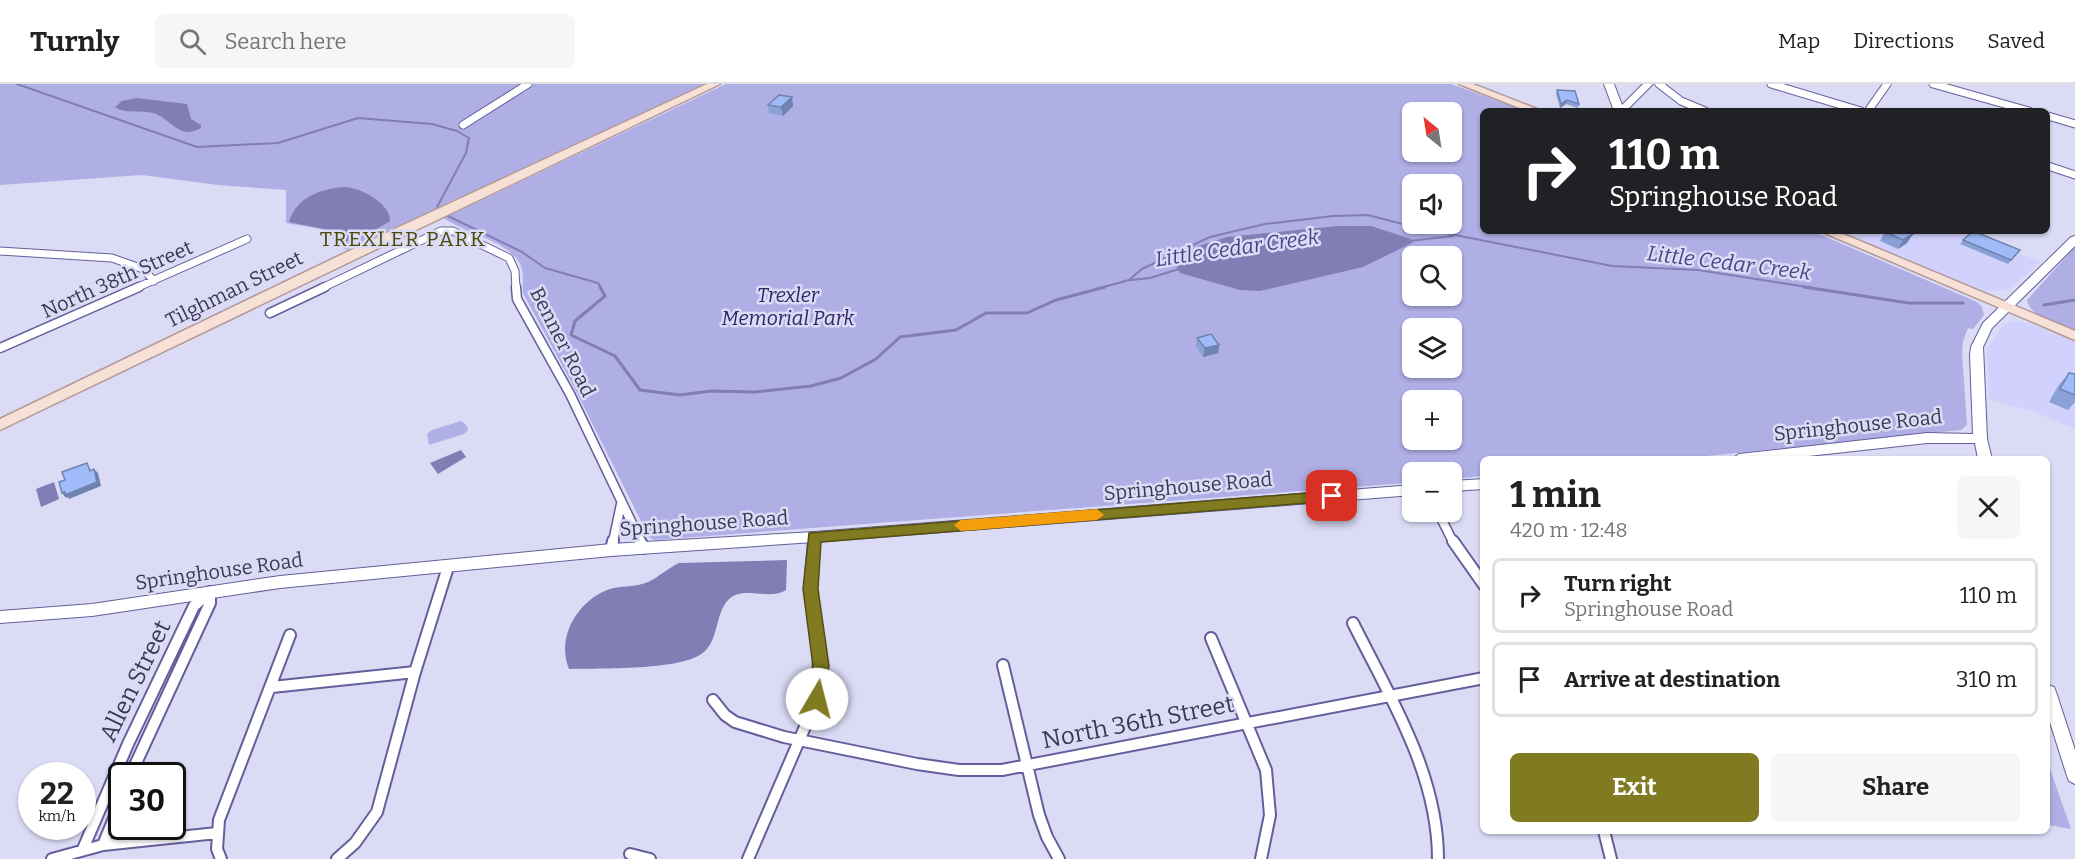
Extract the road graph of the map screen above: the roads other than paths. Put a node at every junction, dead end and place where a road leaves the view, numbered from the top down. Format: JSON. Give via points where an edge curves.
{"nodes":[{"id":1,"x":528,"y":84,"type":"edge"},
{"id":2,"x":715,"y":84,"type":"edge"},
{"id":3,"x":1464,"y":84,"type":"edge"},
{"id":4,"x":1609,"y":84,"type":"edge"},
{"id":5,"x":1648,"y":84,"type":"edge"},
{"id":6,"x":1659,"y":84,"type":"edge"},
{"id":7,"x":1771,"y":84,"type":"edge"},
{"id":8,"x":1887,"y":84,"type":"edge"},
{"id":9,"x":1933,"y":84,"type":"edge"},
{"id":10,"x":1638,"y":94,"type":"junction"},
{"id":11,"x":1614,"y":97,"type":"junction"},
{"id":12,"x":1530,"y":108,"type":"edge"},
{"id":13,"x":1619,"y":108,"type":"edge"},
{"id":14,"x":1623,"y":108,"type":"edge"},
{"id":15,"x":1698,"y":108,"type":"edge"},
{"id":16,"x":1851,"y":108,"type":"edge"},
{"id":17,"x":1870,"y":108,"type":"edge"},
{"id":18,"x":2018,"y":108,"type":"edge"},
{"id":19,"x":2050,"y":117,"type":"edge"},
{"id":20,"x":2075,"y":124,"type":"edge"},
{"id":21,"x":463,"y":125,"type":"dead end"},
{"id":22,"x":2050,"y":167,"type":"edge"},
{"id":23,"x":2075,"y":175,"type":"edge"},
{"id":24,"x":1833,"y":234,"type":"edge"},
{"id":25,"x":247,"y":239,"type":"dead end"},
{"id":26,"x":2075,"y":239,"type":"edge"},
{"id":27,"x":0,"y":251,"type":"edge"},
{"id":28,"x":154,"y":281,"type":"junction"},
{"id":29,"x":2006,"y":307,"type":"junction"},
{"id":30,"x":270,"y":313,"type":"dead end"},
{"id":31,"x":2075,"y":336,"type":"edge"},
{"id":32,"x":0,"y":348,"type":"edge"},
{"id":33,"x":0,"y":425,"type":"edge"},
{"id":34,"x":1980,"y":439,"type":"junction"},
{"id":35,"x":1767,"y":456,"type":"edge"},
{"id":36,"x":1984,"y":456,"type":"edge"},
{"id":37,"x":1480,"y":483,"type":"edge"},
{"id":38,"x":1462,"y":485,"type":"edge"},
{"id":39,"x":1402,"y":491,"type":"edge"},
{"id":40,"x":621,"y":504,"type":"junction"},
{"id":41,"x":1443,"y":522,"type":"edge"},
{"id":42,"x":814,"y":537,"type":"junction"},
{"id":43,"x":644,"y":548,"type":"junction"},
{"id":44,"x":611,"y":550,"type":"junction"},
{"id":45,"x":448,"y":567,"type":"junction"},
{"id":46,"x":1480,"y":580,"type":"edge"},
{"id":47,"x":210,"y":592,"type":"junction"},
{"id":48,"x":0,"y":617,"type":"edge"},
{"id":49,"x":1353,"y":623,"type":"dead end"},
{"id":50,"x":290,"y":635,"type":"dead end"},
{"id":51,"x":1211,"y":638,"type":"dead end"},
{"id":52,"x":1003,"y":665,"type":"dead end"},
{"id":53,"x":415,"y":672,"type":"junction"},
{"id":54,"x":1480,"y":679,"type":"edge"},
{"id":55,"x":272,"y":687,"type":"junction"},
{"id":56,"x":1388,"y":695,"type":"junction"},
{"id":57,"x":2050,"y":698,"type":"edge"},
{"id":58,"x":712,"y":700,"type":"dead end"},
{"id":59,"x":1247,"y":722,"type":"junction"},
{"id":60,"x":799,"y":740,"type":"junction"},
{"id":61,"x":136,"y":762,"type":"edge"},
{"id":62,"x":1027,"y":764,"type":"junction"},
{"id":63,"x":2075,"y":776,"type":"edge"},
{"id":64,"x":108,"y":833,"type":"edge"},
{"id":65,"x":217,"y":833,"type":"junction"},
{"id":66,"x":1605,"y":834,"type":"edge"},
{"id":67,"x":103,"y":845,"type":"junction"},
{"id":68,"x":83,"y":849,"type":"junction"},
{"id":69,"x":630,"y":854,"type":"dead end"},
{"id":70,"x":52,"y":859,"type":"edge"},
{"id":71,"x":221,"y":859,"type":"edge"},
{"id":72,"x":337,"y":859,"type":"edge"},
{"id":73,"x":650,"y":859,"type":"edge"},
{"id":74,"x":748,"y":859,"type":"edge"},
{"id":75,"x":1059,"y":859,"type":"edge"},
{"id":76,"x":1261,"y":859,"type":"edge"},
{"id":77,"x":1438,"y":859,"type":"edge"},
{"id":78,"x":1611,"y":859,"type":"edge"}],
"edges":[{"from":1,"to":21,"type":"street"},
{"from":2,"to":33,"type":"main road","name":"Tilghman Street"},
{"from":3,"to":12,"type":"main road"},
{"from":4,"to":11,"type":"street"},
{"from":5,"to":10,"type":"street"},
{"from":6,"to":15,"type":"street"},
{"from":7,"to":16,"type":"street"},
{"from":8,"to":17,"type":"street"},
{"from":9,"to":18,"type":"street"},
{"from":10,"to":11,"type":"street"},
{"from":10,"to":14,"type":"street"},
{"from":11,"to":13,"type":"street"},
{"from":19,"to":20,"type":"street"},
{"from":22,"to":23,"type":"street"},
{"from":24,"to":29,"type":"main road"},
{"from":25,"to":28,"type":"street","name":"North 38th Street"},
{"from":26,"to":29,"type":"street"},
{"from":27,"to":28,"type":"street","via":[[112,258],[135,264]]},
{"from":28,"to":32,"type":"street","name":"North 38th Street"},
{"from":29,"to":31,"type":"main road"},
{"from":29,"to":34,"type":"street","via":[[1987,326],[1977,347]]},
{"from":30,"to":40,"type":"street","name":"Benner Road","via":[[446,231],[509,258],[515,271],[517,299],[570,394]]},
{"from":34,"to":35,"type":"street","name":"Springhouse Road","via":[[1927,438]]},
{"from":34,"to":36,"type":"street"},
{"from":37,"to":38,"type":"street"},
{"from":39,"to":42,"type":"street","name":"Springhouse Road"},
{"from":40,"to":43,"type":"street","name":"Benner Road"},
{"from":40,"to":44,"type":"street"},
{"from":41,"to":46,"type":"street"},
{"from":42,"to":43,"type":"street","name":"Springhouse Road"},
{"from":42,"to":60,"type":"street","via":[[810,589],[820,684]]},
{"from":43,"to":44,"type":"street","name":"Springhouse Road"},
{"from":44,"to":45,"type":"street","name":"Springhouse Road"},
{"from":45,"to":47,"type":"street","name":"Springhouse Road"},
{"from":45,"to":53,"type":"street"},
{"from":47,"to":48,"type":"street","name":"Springhouse Road","via":[[92,610]]},
{"from":47,"to":61,"type":"street","name":"Allen Street","via":[[210,603]]},
{"from":47,"to":68,"type":"street","name":"Allen Street","via":[[194,606]]},
{"from":49,"to":56,"type":"street"},
{"from":50,"to":55,"type":"street"},
{"from":51,"to":59,"type":"street"},
{"from":52,"to":62,"type":"street"},
{"from":53,"to":55,"type":"street"},
{"from":53,"to":72,"type":"street","via":[[377,812],[355,843]]},
{"from":54,"to":56,"type":"street","name":"North 36th Street"},
{"from":55,"to":65,"type":"street"},
{"from":56,"to":59,"type":"street","name":"North 36th Street"},
{"from":56,"to":77,"type":"street","via":[[1426,781],[1436,824]]},
{"from":57,"to":63,"type":"street"},
{"from":58,"to":60,"type":"street","name":"North 36th Street","via":[[735,722]]},
{"from":59,"to":62,"type":"street","name":"North 36th Street"},
{"from":59,"to":76,"type":"street","via":[[1270,789],[1270,828]]},
{"from":60,"to":62,"type":"street","name":"North 36th Street","via":[[956,771],[1002,770]]},
{"from":60,"to":74,"type":"street"},
{"from":62,"to":75,"type":"street","via":[[1039,815]]},
{"from":64,"to":67,"type":"street"},
{"from":65,"to":67,"type":"street"},
{"from":65,"to":71,"type":"street"},
{"from":66,"to":78,"type":"street"},
{"from":67,"to":68,"type":"street"},
{"from":68,"to":70,"type":"street"},
{"from":69,"to":73,"type":"street"}]}
